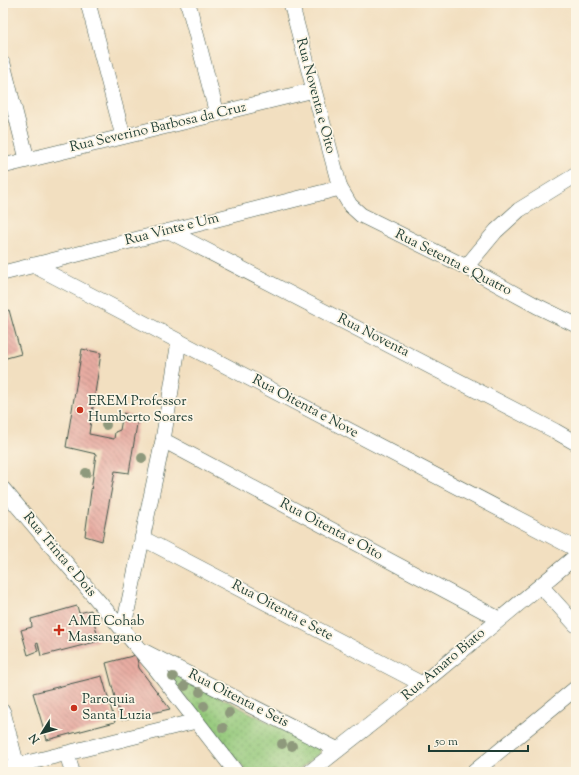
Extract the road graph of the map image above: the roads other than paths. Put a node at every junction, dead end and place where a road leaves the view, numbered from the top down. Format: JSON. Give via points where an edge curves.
{"nodes":[{"id":1,"x":88,"y":3,"type":"edge"},
{"id":2,"x":188,"y":3,"type":"edge"},
{"id":3,"x":291,"y":3,"type":"edge"},
{"id":4,"x":3,"y":64,"type":"edge"},
{"id":5,"x":314,"y":90,"type":"junction"},
{"id":6,"x":217,"y":114,"type":"junction"},
{"id":7,"x":123,"y":136,"type":"junction"},
{"id":8,"x":28,"y":159,"type":"junction"},
{"id":9,"x":3,"y":166,"type":"edge"},
{"id":10,"x":576,"y":175,"type":"edge"},
{"id":11,"x":340,"y":188,"type":"junction"},
{"id":12,"x":169,"y":231,"type":"junction"},
{"id":13,"x":33,"y":265,"type":"junction"},
{"id":14,"x":466,"y":268,"type":"junction"},
{"id":15,"x":3,"y":273,"type":"edge"},
{"id":16,"x":576,"y":325,"type":"edge"},
{"id":17,"x":179,"y":341,"type":"junction"},
{"id":18,"x":163,"y":440,"type":"junction"},
{"id":19,"x":576,"y":443,"type":"edge"},
{"id":20,"x":3,"y":489,"type":"edge"},
{"id":21,"x":142,"y":538,"type":"junction"},
{"id":22,"x":576,"y":549,"type":"edge"},
{"id":23,"x":576,"y":556,"type":"edge"},
{"id":24,"x":541,"y":586,"type":"junction"},
{"id":25,"x":499,"y":619,"type":"junction"},
{"id":26,"x":576,"y":625,"type":"edge"},
{"id":27,"x":123,"y":630,"type":"junction"},
{"id":28,"x":137,"y":648,"type":"junction"},
{"id":29,"x":422,"y":684,"type":"junction"},
{"id":30,"x":576,"y":688,"type":"edge"},
{"id":31,"x":3,"y":712,"type":"edge"},
{"id":32,"x":196,"y":721,"type":"junction"},
{"id":33,"x":338,"y":750,"type":"junction"},
{"id":34,"x":67,"y":753,"type":"junction"},
{"id":35,"x":10,"y":768,"type":"edge"},
{"id":36,"x":72,"y":772,"type":"edge"},
{"id":37,"x":236,"y":772,"type":"edge"},
{"id":38,"x":310,"y":772,"type":"edge"},
{"id":39,"x":474,"y":772,"type":"edge"}],
"edges":[{"from":1,"to":7,"type":"street"},
{"from":2,"to":6,"type":"street"},
{"from":3,"to":5,"type":"street","name":"Rua Noventa e Oito"},
{"from":4,"to":8,"type":"street"},
{"from":5,"to":6,"type":"street","name":"Rua Severino Barbosa da Cruz"},
{"from":5,"to":11,"type":"street","name":"Rua Noventa e Oito"},
{"from":6,"to":7,"type":"street","name":"Rua Severino Barbosa da Cruz"},
{"from":7,"to":8,"type":"street","name":"Rua Severino Barbosa da Cruz"},
{"from":8,"to":9,"type":"street","name":"Rua Severino Barbosa da Cruz"},
{"from":10,"to":14,"type":"street","via":[[519,210],[496,231]]},
{"from":11,"to":12,"type":"street","name":"Rua Vinte e Um"},
{"from":11,"to":14,"type":"street","name":"Rua Setenta e Quatro","via":[[350,205],[361,215]]},
{"from":12,"to":13,"type":"street","name":"Rua Vinte e Um"},
{"from":12,"to":19,"type":"street","name":"Rua Noventa"},
{"from":13,"to":15,"type":"street","name":"Rua Vinte e Um"},
{"from":13,"to":17,"type":"street","name":"Rua Oitenta e Nove"},
{"from":14,"to":16,"type":"street","name":"Rua Setenta e Quatro"},
{"from":17,"to":18,"type":"street"},
{"from":17,"to":22,"type":"street","name":"Rua Oitenta e Nove"},
{"from":18,"to":21,"type":"street"},
{"from":18,"to":25,"type":"street","name":"Rua Oitenta e Oito"},
{"from":20,"to":27,"type":"street","name":"Rua Trinta e Dois"},
{"from":21,"to":27,"type":"street"},
{"from":21,"to":29,"type":"street","name":"Rua Oitenta e Sete"},
{"from":23,"to":24,"type":"street","name":"Rua Amaro Biato"},
{"from":24,"to":25,"type":"street","name":"Rua Amaro Biato"},
{"from":24,"to":26,"type":"street"},
{"from":25,"to":29,"type":"street","name":"Rua Amaro Biato"},
{"from":27,"to":28,"type":"street","name":"Rua Trinta e Dois"},
{"from":28,"to":32,"type":"street","name":"Rua Trinta e Dois"},
{"from":28,"to":33,"type":"street","name":"Rua Oitenta e Seis"},
{"from":29,"to":33,"type":"street","name":"Rua Amaro Biato"},
{"from":30,"to":39,"type":"street"},
{"from":31,"to":35,"type":"street"},
{"from":32,"to":34,"type":"street"},
{"from":32,"to":37,"type":"street","name":"Rua Trinta e Dois"},
{"from":33,"to":38,"type":"street","name":"Rua Amaro Biato"},
{"from":34,"to":35,"type":"street"},
{"from":34,"to":36,"type":"street"}]}
